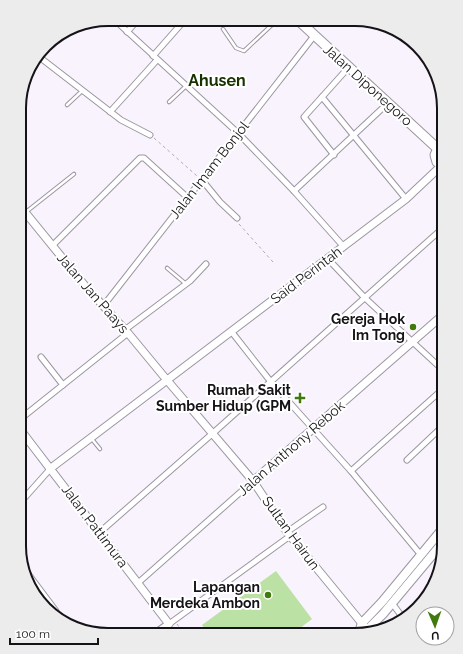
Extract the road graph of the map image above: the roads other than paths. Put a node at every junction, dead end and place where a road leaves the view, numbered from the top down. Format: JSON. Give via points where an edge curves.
{"nodes":[{"id":1,"x":121,"y":26,"type":"edge"},
{"id":2,"x":132,"y":26,"type":"edge"},
{"id":3,"x":180,"y":26,"type":"edge"},
{"id":4,"x":271,"y":26,"type":"edge"},
{"id":5,"x":304,"y":26,"type":"edge"},
{"id":6,"x":223,"y":28,"type":"dead end"},
{"id":7,"x":127,"y":32,"type":"junction"},
{"id":8,"x":314,"y":36,"type":"junction"},
{"id":9,"x":155,"y":58,"type":"junction"},
{"id":10,"x":42,"y":59,"type":"edge"},
{"id":11,"x":348,"y":68,"type":"junction"},
{"id":12,"x":187,"y":86,"type":"junction"},
{"id":13,"x":82,"y":91,"type":"junction"},
{"id":14,"x":322,"y":97,"type":"junction"},
{"id":15,"x":169,"y":102,"type":"dead end"},
{"id":16,"x":388,"y":104,"type":"junction"},
{"id":17,"x":67,"y":105,"type":"dead end"},
{"id":18,"x":110,"y":112,"type":"junction"},
{"id":19,"x":238,"y":133,"type":"junction"},
{"id":20,"x":150,"y":135,"type":"road end"},
{"id":21,"x":354,"y":136,"type":"junction"},
{"id":22,"x":437,"y":145,"type":"edge"},
{"id":23,"x":334,"y":155,"type":"junction"},
{"id":24,"x":437,"y":171,"type":"edge"},
{"id":25,"x":74,"y":174,"type":"dead end"},
{"id":26,"x":202,"y":180,"type":"junction"},
{"id":27,"x":294,"y":191,"type":"junction"},
{"id":28,"x":188,"y":198,"type":"junction"},
{"id":29,"x":406,"y":199,"type":"junction"},
{"id":30,"x":26,"y":213,"type":"joint"},
{"id":31,"x":237,"y":218,"type":"road end"},
{"id":32,"x":437,"y":233,"type":"edge"},
{"id":33,"x":52,"y":246,"type":"junction"},
{"id":34,"x":344,"y":247,"type":"junction"},
{"id":35,"x":328,"y":259,"type":"junction"},
{"id":36,"x":206,"y":264,"type":"dead end"},
{"id":37,"x":167,"y":268,"type":"dead end"},
{"id":38,"x":186,"y":284,"type":"junction"},
{"id":39,"x":365,"y":298,"type":"junction"},
{"id":40,"x":104,"y":305,"type":"junction"},
{"id":41,"x":437,"y":320,"type":"edge"},
{"id":42,"x":127,"y":331,"type":"junction"},
{"id":43,"x":231,"y":331,"type":"junction"},
{"id":44,"x":412,"y":341,"type":"junction"},
{"id":45,"x":41,"y":357,"type":"dead end"},
{"id":46,"x":437,"y":364,"type":"edge"},
{"id":47,"x":166,"y":379,"type":"junction"},
{"id":48,"x":271,"y":382,"type":"junction"},
{"id":49,"x":62,"y":385,"type":"junction"},
{"id":50,"x":437,"y":394,"type":"edge"},
{"id":51,"x":26,"y":414,"type":"edge"},
{"id":52,"x":312,"y":429,"type":"junction"},
{"id":53,"x":437,"y":432,"type":"edge"},
{"id":54,"x":212,"y":434,"type":"junction"},
{"id":55,"x":26,"y":437,"type":"edge"},
{"id":56,"x":91,"y":437,"type":"junction"},
{"id":57,"x":100,"y":449,"type":"dead end"},
{"id":58,"x":407,"y":460,"type":"dead end"},
{"id":59,"x":51,"y":468,"type":"junction"},
{"id":60,"x":351,"y":471,"type":"junction"},
{"id":61,"x":254,"y":480,"type":"junction"},
{"id":62,"x":26,"y":496,"type":"edge"},
{"id":63,"x":323,"y":507,"type":"dead end"},
{"id":64,"x":100,"y":532,"type":"junction"},
{"id":65,"x":289,"y":534,"type":"junction"},
{"id":66,"x":437,"y":535,"type":"edge"},
{"id":67,"x":437,"y":549,"type":"edge"},
{"id":68,"x":420,"y":555,"type":"junction"},
{"id":69,"x":34,"y":581,"type":"edge"},
{"id":70,"x":138,"y":583,"type":"junction"},
{"id":71,"x":392,"y":603,"type":"junction"},
{"id":72,"x":52,"y":606,"type":"edge"},
{"id":73,"x":400,"y":614,"type":"edge"},
{"id":74,"x":172,"y":622,"type":"junction"},
{"id":75,"x":361,"y":627,"type":"edge"},
{"id":76,"x":365,"y":627,"type":"edge"},
{"id":77,"x":366,"y":627,"type":"edge"},
{"id":78,"x":164,"y":628,"type":"edge"}],
"edges":[{"from":1,"to":7,"type":"street"},
{"from":2,"to":7,"type":"street"},
{"from":3,"to":9,"type":"street"},
{"from":4,"to":6,"type":"lane","via":[[244,51],[236,48]]},
{"from":5,"to":8,"type":"highway","name":"Jalan Diponegoro"},
{"from":7,"to":9,"type":"street"},
{"from":8,"to":11,"type":"highway","name":"Jalan Diponegoro"},
{"from":8,"to":19,"type":"street","name":"Jalan Imam Bonjol"},
{"from":9,"to":12,"type":"street"},
{"from":9,"to":18,"type":"street"},
{"from":10,"to":13,"type":"street"},
{"from":11,"to":14,"type":"street"},
{"from":11,"to":16,"type":"highway","name":"Jalan Diponegoro"},
{"from":12,"to":15,"type":"lane"},
{"from":12,"to":19,"type":"street"},
{"from":13,"to":17,"type":"lane"},
{"from":13,"to":18,"type":"street"},
{"from":14,"to":21,"type":"street"},
{"from":14,"to":23,"type":"street","via":[[304,117]]},
{"from":16,"to":21,"type":"street"},
{"from":16,"to":22,"type":"highway","name":"Jalan Diponegoro"},
{"from":18,"to":20,"type":"street"},
{"from":19,"to":26,"type":"street","name":"Jalan Imam Bonjol"},
{"from":19,"to":27,"type":"street"},
{"from":21,"to":23,"type":"street"},
{"from":21,"to":29,"type":"street"},
{"from":23,"to":27,"type":"street"},
{"from":24,"to":29,"type":"street","name":"Said Perintah"},
{"from":25,"to":30,"type":"lane"},
{"from":26,"to":28,"type":"street","name":"Jalan Imam Bonjol"},
{"from":26,"to":31,"type":"street"},
{"from":27,"to":34,"type":"street"},
{"from":28,"to":33,"type":"street","via":[[144,158],[140,158]]},
{"from":28,"to":40,"type":"street","name":"Jalan Imam Bonjol"},
{"from":29,"to":34,"type":"street","name":"Said Perintah"},
{"from":30,"to":33,"type":"street","name":"Jalan Jan Paays"},
{"from":32,"to":39,"type":"street"},
{"from":33,"to":40,"type":"street","name":"Jalan Jan Paays"},
{"from":34,"to":35,"type":"street","name":"Said Perintah"},
{"from":35,"to":39,"type":"street"},
{"from":35,"to":43,"type":"street","name":"Said Perintah"},
{"from":36,"to":38,"type":"street"},
{"from":37,"to":38,"type":"lane"},
{"from":38,"to":42,"type":"street"},
{"from":39,"to":44,"type":"street"},
{"from":39,"to":48,"type":"street"},
{"from":40,"to":42,"type":"street","name":"Jalan Jan Paays"},
{"from":41,"to":44,"type":"street","name":"Jalan Anthony Rebok"},
{"from":42,"to":47,"type":"street","name":"Jalan Jan Paays"},
{"from":42,"to":49,"type":"street"},
{"from":43,"to":47,"type":"street","name":"Said Perintah"},
{"from":43,"to":48,"type":"street"},
{"from":44,"to":46,"type":"street"},
{"from":44,"to":52,"type":"street","name":"Jalan Anthony Rebok"},
{"from":45,"to":49,"type":"street"},
{"from":47,"to":54,"type":"street","name":"Sultan Hairun"},
{"from":47,"to":56,"type":"street","name":"Said Perintah"},
{"from":48,"to":52,"type":"street"},
{"from":48,"to":54,"type":"street"},
{"from":49,"to":51,"type":"street"},
{"from":50,"to":60,"type":"street"},
{"from":52,"to":60,"type":"street"},
{"from":52,"to":61,"type":"street","name":"Jalan Anthony Rebok"},
{"from":53,"to":58,"type":"street"},
{"from":54,"to":61,"type":"street","name":"Sultan Hairun"},
{"from":54,"to":64,"type":"street"},
{"from":55,"to":59,"type":"street","name":"Jalan Pattimura"},
{"from":56,"to":57,"type":"lane"},
{"from":56,"to":59,"type":"street","name":"Said Perintah"},
{"from":59,"to":62,"type":"street"},
{"from":59,"to":64,"type":"street","name":"Jalan Pattimura"},
{"from":60,"to":68,"type":"street"},
{"from":61,"to":65,"type":"street","name":"Sultan Hairun"},
{"from":61,"to":70,"type":"street","name":"Jalan Anthony Rebok"},
{"from":63,"to":65,"type":"street"},
{"from":64,"to":70,"type":"street","name":"Jalan Pattimura"},
{"from":65,"to":74,"type":"street"},
{"from":65,"to":75,"type":"street","name":"Sultan Hairun"},
{"from":66,"to":68,"type":"main road"},
{"from":67,"to":71,"type":"main road"},
{"from":68,"to":76,"type":"main road"},
{"from":69,"to":72,"type":"street"},
{"from":70,"to":74,"type":"street","name":"Jalan Pattimura"},
{"from":71,"to":73,"type":"street"},
{"from":71,"to":77,"type":"main road"},
{"from":74,"to":78,"type":"street"}]}
